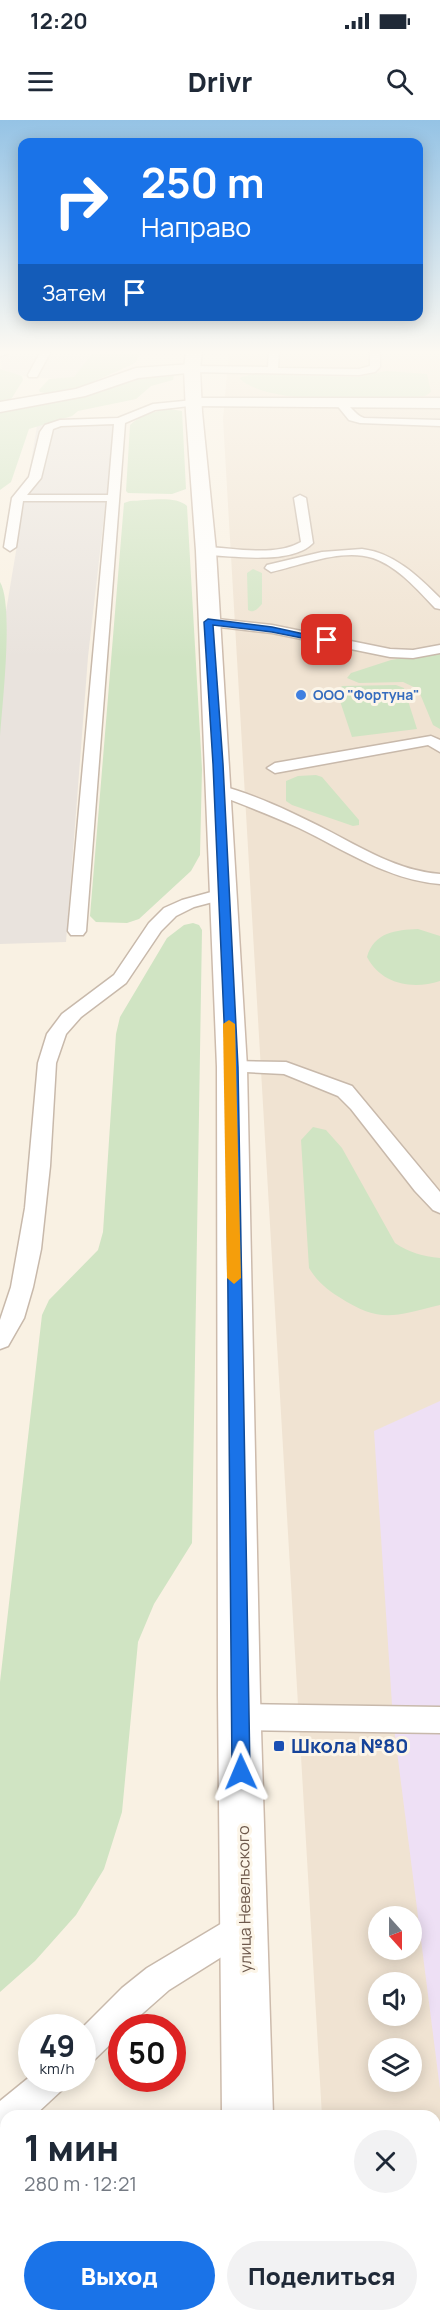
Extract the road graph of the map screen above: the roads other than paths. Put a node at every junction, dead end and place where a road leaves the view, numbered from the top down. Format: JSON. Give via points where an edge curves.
{"nodes":[{"id":1,"x":40,"y":454,"type":"edge"},
{"id":2,"x":117,"y":454,"type":"edge"},
{"id":3,"x":198,"y":454,"type":"edge"},
{"id":4,"x":18,"y":498,"type":"junction"},
{"id":5,"x":114,"y":498,"type":"junction"},
{"id":6,"x":300,"y":498,"type":"dead end"},
{"id":7,"x":10,"y":547,"type":"dead end"},
{"id":8,"x":206,"y":551,"type":"junction"},
{"id":9,"x":271,"y":568,"type":"dead end"},
{"id":10,"x":440,"y":605,"type":"edge"},
{"id":11,"x":208,"y":622,"type":"junction"},
{"id":12,"x":440,"y":649,"type":"edge"},
{"id":13,"x":440,"y":748,"type":"edge"},
{"id":14,"x":275,"y":768,"type":"dead end"},
{"id":15,"x":218,"y":790,"type":"junction"},
{"id":16,"x":440,"y":879,"type":"edge"},
{"id":17,"x":222,"y":894,"type":"junction"},
{"id":18,"x":77,"y":930,"type":"dead end"},
{"id":19,"x":232,"y":1067,"type":"junction"},
{"id":20,"x":440,"y":1205,"type":"edge"},
{"id":21,"x":0,"y":1340,"type":"edge"},
{"id":22,"x":240,"y":1718,"type":"junction"},
{"id":23,"x":440,"y":1720,"type":"edge"},
{"id":24,"x":245,"y":1925,"type":"junction"},
{"id":25,"x":96,"y":2036,"type":"edge"},
{"id":26,"x":37,"y":2092,"type":"edge"},
{"id":27,"x":15,"y":2110,"type":"edge"},
{"id":28,"x":248,"y":2110,"type":"edge"}],
"edges":[{"from":1,"to":4,"type":"lane","via":[[35,478]]},
{"from":2,"to":5,"type":"lane"},
{"from":3,"to":8,"type":"main road","name":"улица Невельского"},
{"from":4,"to":5,"type":"lane"},
{"from":4,"to":7,"type":"lane"},
{"from":5,"to":18,"type":"lane"},
{"from":6,"to":8,"type":"lane","via":[[307,543],[301,548],[287,553]]},
{"from":8,"to":11,"type":"main road","name":"улица Невельского"},
{"from":9,"to":10,"type":"lane","via":[[335,555],[376,554],[422,586]]},
{"from":11,"to":12,"type":"lane","via":[[272,629],[390,653]]},
{"from":11,"to":15,"type":"main road","name":"улица Невельского"},
{"from":13,"to":14,"type":"lane","via":[[431,740]]},
{"from":15,"to":16,"type":"lane","via":[[302,824],[403,873]]},
{"from":15,"to":17,"type":"main road","name":"улица Невельского"},
{"from":17,"to":19,"type":"main road","name":"улица Невельского"},
{"from":17,"to":21,"type":"lane","via":[[183,906],[163,918],[120,978],[100,997],[71,1015],[56,1034],[47,1064],[29,1250],[15,1312]]},
{"from":19,"to":20,"type":"lane","via":[[286,1068],[345,1091]]},
{"from":19,"to":22,"type":"main road","name":"улица Невельского"},
{"from":22,"to":23,"type":"lane"},
{"from":22,"to":24,"type":"main road","name":"улица Невельского"},
{"from":24,"to":25,"type":"lane","via":[[158,1979]]},
{"from":24,"to":28,"type":"main road","name":"улица Невельского"},
{"from":26,"to":27,"type":"lane"}]}
